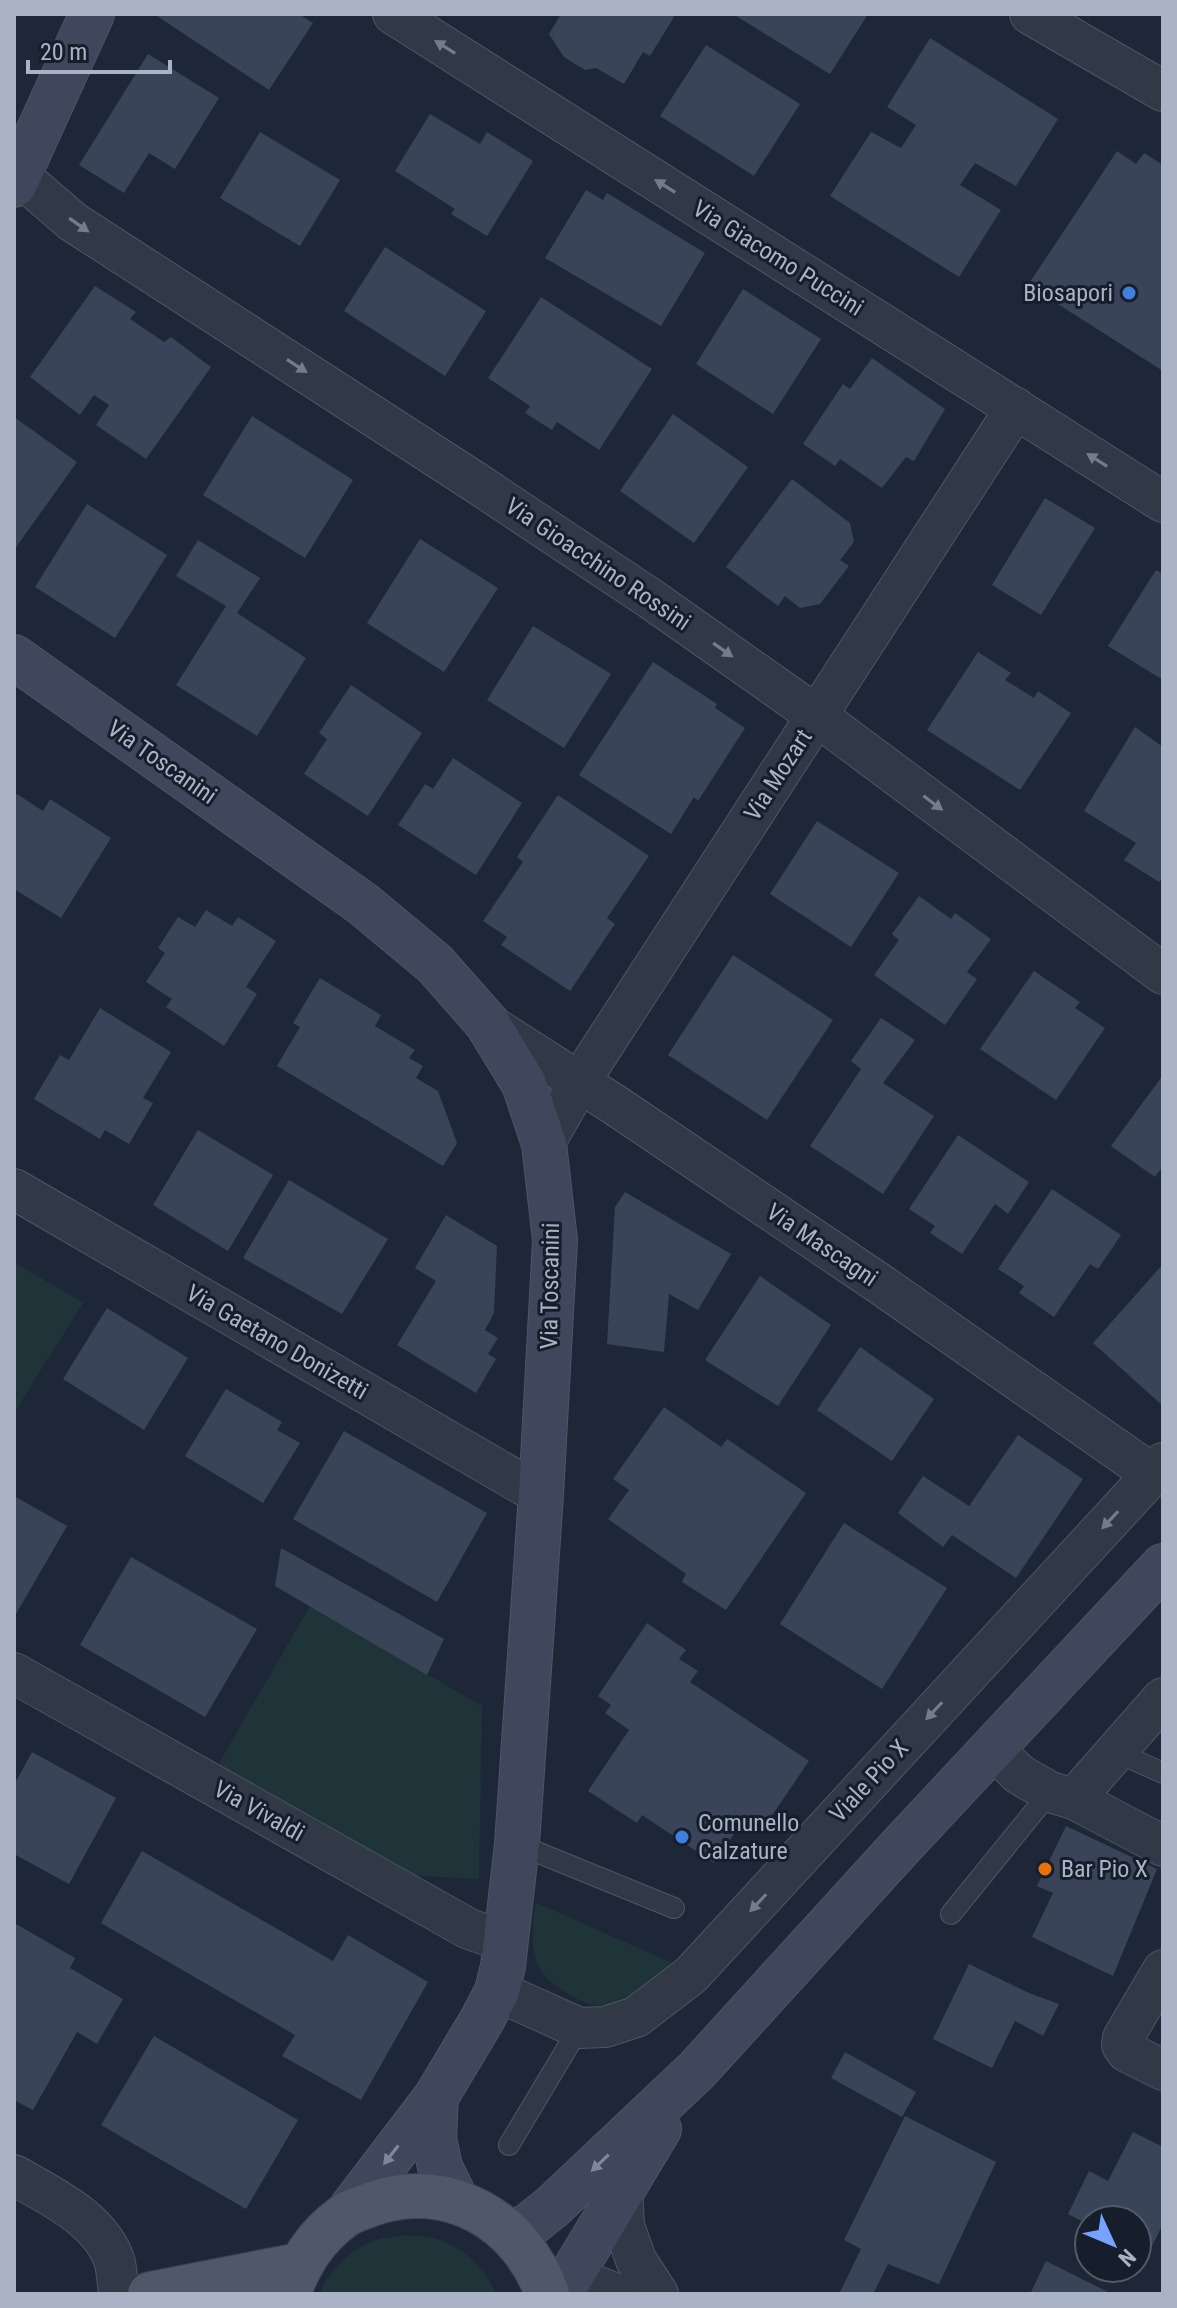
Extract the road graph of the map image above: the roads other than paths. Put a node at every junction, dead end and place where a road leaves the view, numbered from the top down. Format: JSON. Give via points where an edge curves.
{"nodes":[{"id":1,"x":92,"y":14,"type":"edge"},
{"id":2,"x":393,"y":14,"type":"edge"},
{"id":3,"x":1030,"y":14,"type":"edge"},
{"id":4,"x":1163,"y":91,"type":"edge"},
{"id":5,"x":16,"y":177,"type":"edge"},
{"id":6,"x":1016,"y":408,"type":"junction"},
{"id":7,"x":1163,"y":502,"type":"edge"},
{"id":8,"x":14,"y":657,"type":"edge"},
{"id":9,"x":817,"y":716,"type":"junction"},
{"id":10,"x":1163,"y":974,"type":"edge"},
{"id":11,"x":487,"y":1023,"type":"junction"},
{"id":12,"x":580,"y":1081,"type":"junction"},
{"id":13,"x":544,"y":1144,"type":"junction"},
{"id":14,"x":14,"y":1189,"type":"edge"},
{"id":15,"x":1158,"y":1468,"type":"edge"},
{"id":16,"x":541,"y":1495,"type":"junction"},
{"id":17,"x":1163,"y":1566,"type":"edge"},
{"id":18,"x":14,"y":1673,"type":"edge"},
{"id":19,"x":1161,"y":1704,"type":"edge"},
{"id":20,"x":992,"y":1748,"type":"junction"},
{"id":21,"x":1116,"y":1752,"type":"junction"},
{"id":22,"x":1163,"y":1773,"type":"edge"},
{"id":23,"x":1062,"y":1796,"type":"junction"},
{"id":24,"x":517,"y":1844,"type":"junction"},
{"id":25,"x":1163,"y":1846,"type":"edge"},
{"id":26,"x":674,"y":1908,"type":"dead end"},
{"id":27,"x":951,"y":1914,"type":"dead end"},
{"id":28,"x":507,"y":1942,"type":"junction"},
{"id":29,"x":1163,"y":1970,"type":"edge"},
{"id":30,"x":497,"y":1991,"type":"junction"},
{"id":31,"x":579,"y":2028,"type":"junction"},
{"id":32,"x":697,"y":2070,"type":"junction"},
{"id":33,"x":1163,"y":2070,"type":"edge"},
{"id":34,"x":436,"y":2097,"type":"junction"},
{"id":35,"x":509,"y":2145,"type":"dead end"},
{"id":36,"x":14,"y":2175,"type":"edge"},
{"id":37,"x":622,"y":2188,"type":"junction"},
{"id":38,"x":457,"y":2202,"type":"junction"},
{"id":39,"x":347,"y":2214,"type":"junction"},
{"id":40,"x":510,"y":2232,"type":"junction"},
{"id":41,"x":294,"y":2280,"type":"edge"},
{"id":42,"x":554,"y":2286,"type":"edge"},
{"id":43,"x":119,"y":2294,"type":"edge"},
{"id":44,"x":150,"y":2294,"type":"edge"},
{"id":45,"x":616,"y":2294,"type":"edge"},
{"id":46,"x":658,"y":2294,"type":"edge"}],
"edges":[{"from":1,"to":5,"type":"street"},
{"from":6,"to":2,"type":"street","name":"Via Giacomo Puccini","one_way":true},
{"from":3,"to":4,"type":"street"},
{"from":5,"to":9,"type":"street","name":"Via Gioacchino Rossini","one_way":true,"via":[[73,222],[469,478]]},
{"from":7,"to":6,"type":"street","name":"Via Giacomo Puccini","one_way":true},
{"from":6,"to":9,"type":"street","name":"Via Mozart"},
{"from":8,"to":11,"type":"street","name":"Via Toscanini","via":[[363,904],[435,964]]},
{"from":9,"to":10,"type":"street","name":"Via Gioacchino Rossini","one_way":true},
{"from":9,"to":12,"type":"street","name":"Via Mozart"},
{"from":11,"to":12,"type":"street","name":"Via Mascagni"},
{"from":11,"to":13,"type":"street","name":"Via Toscanini","via":[[524,1084]]},
{"from":12,"to":13,"type":"street","name":"Via Mozart"},
{"from":12,"to":15,"type":"street","name":"Via Mascagni"},
{"from":13,"to":16,"type":"street","name":"Via Toscanini","via":[[555,1240]]},
{"from":14,"to":16,"type":"street","name":"Via Gaetano Donizetti"},
{"from":15,"to":31,"type":"street","name":"Viale Pio X","one_way":true,"via":[[691,1975],[636,2017]]},
{"from":16,"to":24,"type":"street","name":"Via Toscanini"},
{"from":17,"to":20,"type":"street"},
{"from":18,"to":28,"type":"street","name":"Via Vivaldi","via":[[469,1929]]},
{"from":19,"to":21,"type":"street"},
{"from":20,"to":23,"type":"street","via":[[1019,1774]]},
{"from":20,"to":32,"type":"street"},
{"from":21,"to":22,"type":"lane"},
{"from":21,"to":23,"type":"street"},
{"from":23,"to":25,"type":"street"},
{"from":23,"to":27,"type":"lane"},
{"from":24,"to":26,"type":"lane"},
{"from":24,"to":28,"type":"street","name":"Via Toscanini"},
{"from":28,"to":30,"type":"street","name":"Via Toscanini"},
{"from":29,"to":33,"type":"street","via":[[1122,2045]]},
{"from":30,"to":31,"type":"street"},
{"from":30,"to":34,"type":"street","name":"Via Toscanini"},
{"from":31,"to":35,"type":"lane"},
{"from":32,"to":37,"type":"street"},
{"from":32,"to":40,"type":"street","one_way":true,"via":[[552,2207],[527,2227]]},
{"from":34,"to":38,"type":"street","name":"Via Toscanini","via":[[434,2138],[440,2167]]},
{"from":34,"to":39,"type":"street","name":"Via Toscanini","one_way":true},
{"from":36,"to":43,"type":"street","via":[[92,2226],[114,2262]]},
{"from":37,"to":42,"type":"street"},
{"from":37,"to":46,"type":"street","via":[[624,2226],[636,2260]]},
{"from":38,"to":39,"type":"main road","via":[[423,2196],[387,2199]]},
{"from":38,"to":40,"type":"main road"},
{"from":39,"to":41,"type":"main road","via":[[323,2234]]},
{"from":40,"to":42,"type":"main road"},
{"from":41,"to":44,"type":"main road"},
{"from":42,"to":45,"type":"street","via":[[587,2282]]}]}
